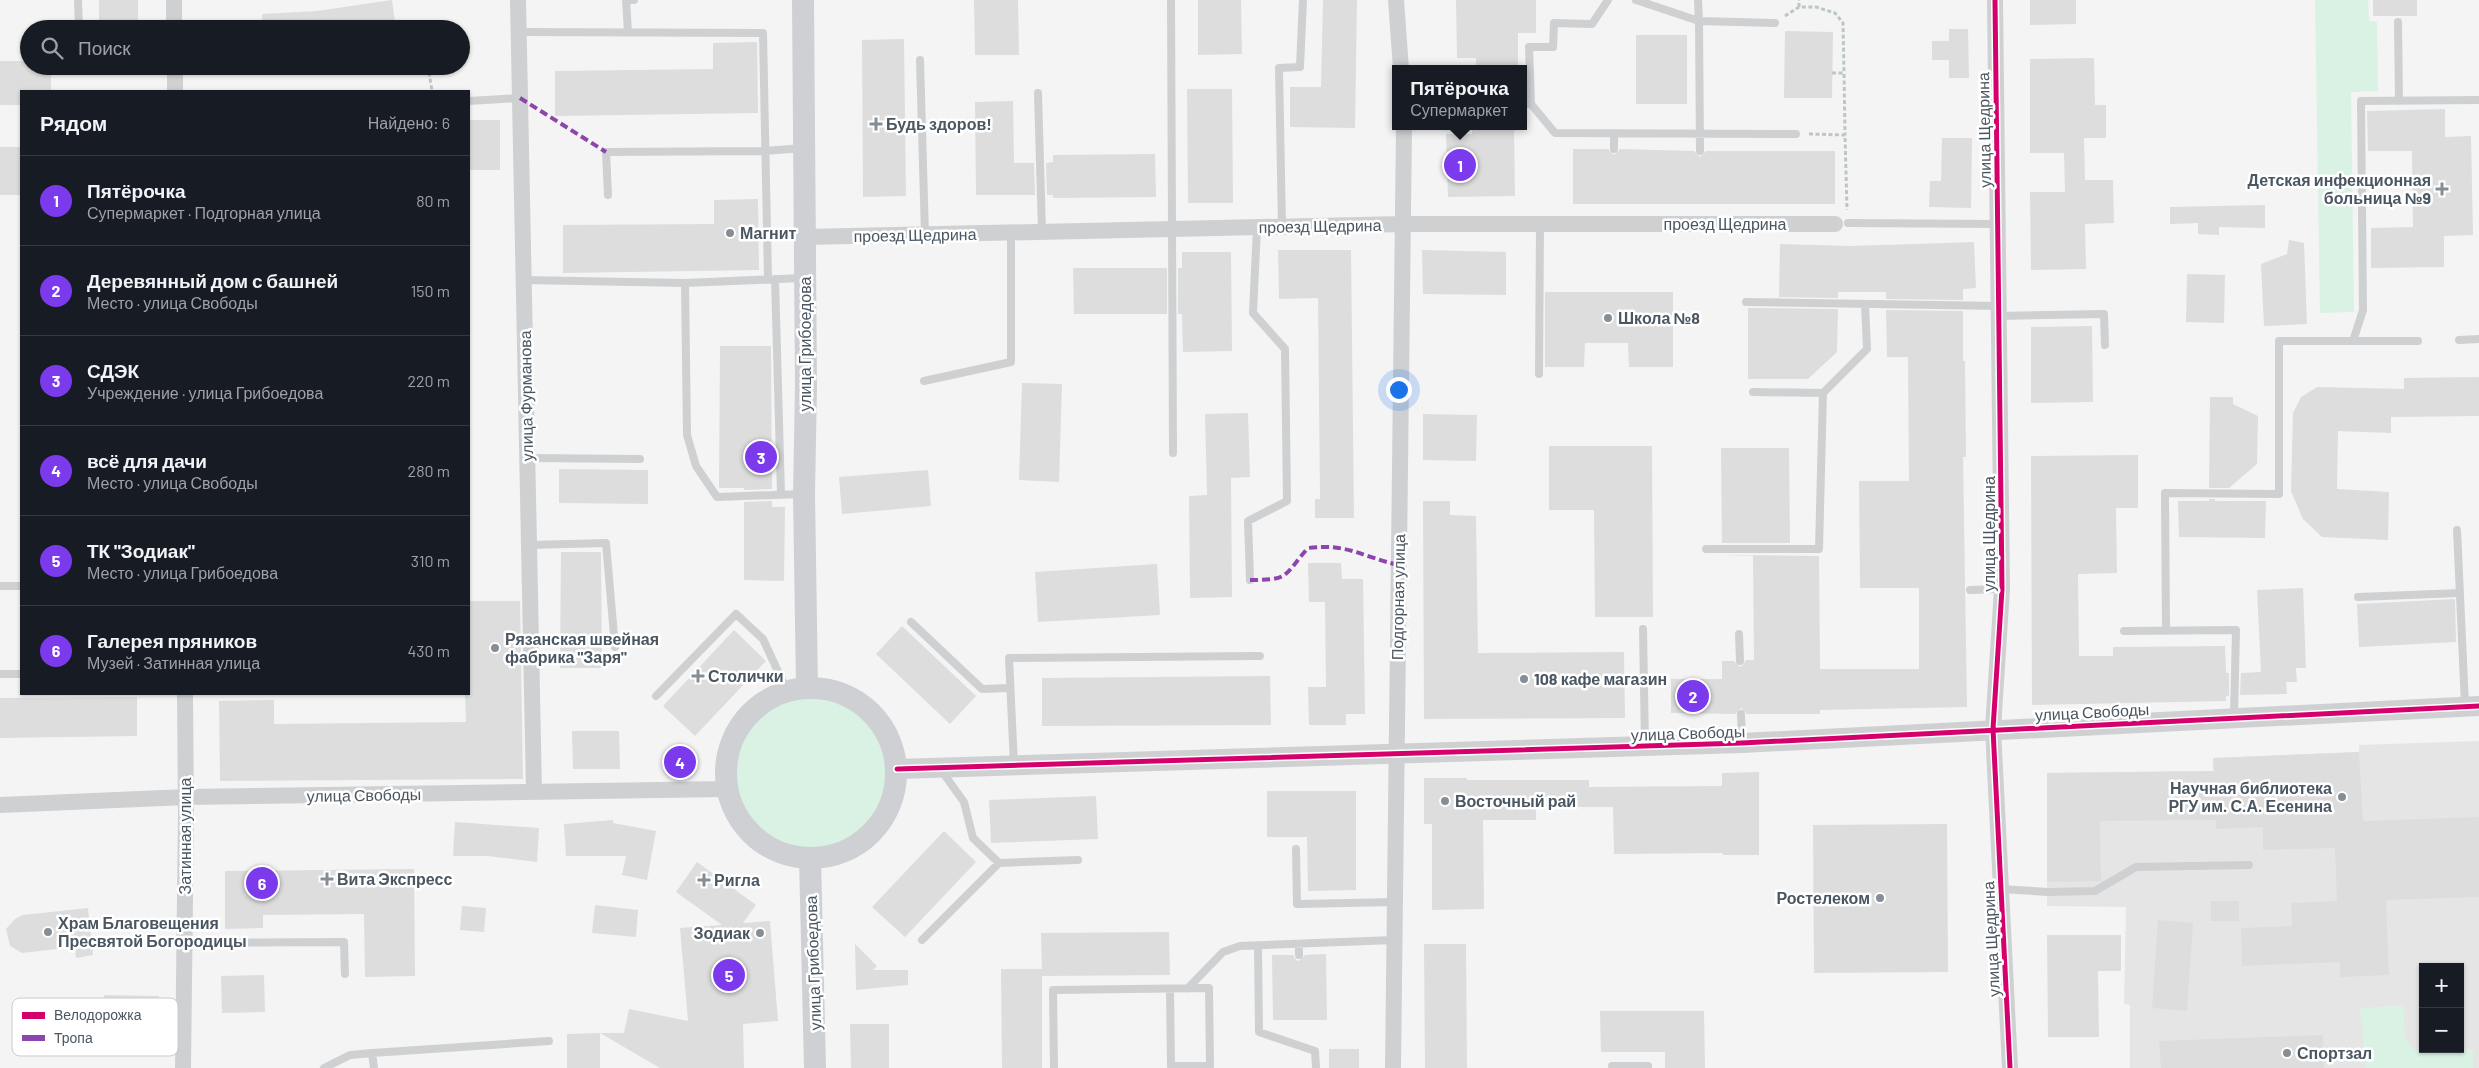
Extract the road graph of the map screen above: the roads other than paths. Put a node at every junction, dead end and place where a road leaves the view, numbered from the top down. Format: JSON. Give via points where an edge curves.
{"nodes":[{"id":1,"x":78,"y":0,"type":"edge"},
{"id":2,"x":174,"y":0,"type":"edge"},
{"id":3,"x":518,"y":0,"type":"edge"},
{"id":4,"x":634,"y":0,"type":"edge"},
{"id":5,"x":804,"y":0,"type":"edge"},
{"id":6,"x":1171,"y":0,"type":"edge"},
{"id":7,"x":1303,"y":0,"type":"edge"},
{"id":8,"x":1396,"y":0,"type":"edge"},
{"id":9,"x":1608,"y":0,"type":"edge"},
{"id":10,"x":1636,"y":0,"type":"edge"},
{"id":11,"x":1698,"y":0,"type":"edge"},
{"id":12,"x":1995,"y":0,"type":"edge"},
{"id":13,"x":79,"y":20,"type":"edge"},
{"id":14,"x":174,"y":20,"type":"edge"},
{"id":15,"x":1699,"y":21,"type":"junction"},
{"id":16,"x":2398,"y":22,"type":"dead end"},
{"id":17,"x":1776,"y":23,"type":"dead end"},
{"id":18,"x":519,"y":32,"type":"junction"},
{"id":19,"x":628,"y":32,"type":"junction"},
{"id":20,"x":920,"y":60,"type":"dead end"},
{"id":21,"x":1401,"y":65,"type":"edge"},
{"id":22,"x":175,"y":75,"type":"edge"},
{"id":23,"x":175,"y":90,"type":"edge"},
{"id":24,"x":1038,"y":93,"type":"dead end"},
{"id":25,"x":520,"y":98,"type":"junction"},
{"id":26,"x":2479,"y":100,"type":"edge"},
{"id":27,"x":470,"y":101,"type":"edge"},
{"id":28,"x":2399,"y":101,"type":"junction"},
{"id":29,"x":1527,"y":104,"type":"edge"},
{"id":30,"x":1404,"y":130,"type":"edge"},
{"id":31,"x":1614,"y":134,"type":"junction"},
{"id":32,"x":1701,"y":134,"type":"junction"},
{"id":33,"x":1796,"y":134,"type":"road end"},
{"id":34,"x":805,"y":148,"type":"junction"},
{"id":35,"x":1614,"y":149,"type":"dead end"},
{"id":36,"x":765,"y":151,"type":"junction"},
{"id":37,"x":1700,"y":151,"type":"dead end"},
{"id":38,"x":608,"y":195,"type":"dead end"},
{"id":39,"x":1403,"y":224,"type":"junction"},
{"id":40,"x":1540,"y":224,"type":"junction"},
{"id":41,"x":1841,"y":224,"type":"joint"},
{"id":42,"x":1998,"y":224,"type":"junction"},
{"id":43,"x":1257,"y":227,"type":"junction"},
{"id":44,"x":1282,"y":227,"type":"junction"},
{"id":45,"x":1173,"y":229,"type":"junction"},
{"id":46,"x":1042,"y":232,"type":"junction"},
{"id":47,"x":1011,"y":233,"type":"junction"},
{"id":48,"x":925,"y":235,"type":"junction"},
{"id":49,"x":805,"y":237,"type":"junction"},
{"id":50,"x":805,"y":278,"type":"junction"},
{"id":51,"x":771,"y":279,"type":"junction"},
{"id":52,"x":524,"y":280,"type":"junction"},
{"id":53,"x":685,"y":283,"type":"junction"},
{"id":54,"x":1746,"y":302,"type":"dead end"},
{"id":55,"x":1865,"y":304,"type":"junction"},
{"id":56,"x":1999,"y":311,"type":"junction"},
{"id":57,"x":2459,"y":340,"type":"dead end"},
{"id":58,"x":2479,"y":340,"type":"edge"},
{"id":59,"x":2353,"y":341,"type":"junction"},
{"id":60,"x":2418,"y":341,"type":"dead end"},
{"id":61,"x":2105,"y":345,"type":"dead end"},
{"id":62,"x":1539,"y":374,"type":"dead end"},
{"id":63,"x":924,"y":381,"type":"dead end"},
{"id":64,"x":1753,"y":392,"type":"dead end"},
{"id":65,"x":1823,"y":393,"type":"junction"},
{"id":66,"x":1173,"y":453,"type":"dead end"},
{"id":67,"x":528,"y":458,"type":"junction"},
{"id":68,"x":640,"y":459,"type":"dead end"},
{"id":69,"x":781,"y":494,"type":"junction"},
{"id":70,"x":804,"y":494,"type":"junction"},
{"id":71,"x":2457,"y":530,"type":"dead end"},
{"id":72,"x":529,"y":545,"type":"junction"},
{"id":73,"x":1706,"y":549,"type":"dead end"},
{"id":74,"x":1250,"y":580,"type":"dead end"},
{"id":75,"x":0,"y":586,"type":"edge"},
{"id":76,"x":20,"y":586,"type":"edge"},
{"id":77,"x":2002,"y":589,"type":"junction"},
{"id":78,"x":1970,"y":590,"type":"dead end"},
{"id":79,"x":2460,"y":592,"type":"junction"},
{"id":80,"x":2358,"y":597,"type":"dead end"},
{"id":81,"x":911,"y":622,"type":"dead end"},
{"id":82,"x":1643,"y":629,"type":"dead end"},
{"id":83,"x":2124,"y":631,"type":"dead end"},
{"id":84,"x":2166,"y":631,"type":"junction"},
{"id":85,"x":1739,"y":634,"type":"dead end"},
{"id":86,"x":615,"y":648,"type":"dead end"},
{"id":87,"x":1260,"y":656,"type":"dead end"},
{"id":88,"x":1740,"y":660,"type":"dead end"},
{"id":89,"x":0,"y":674,"type":"edge"},
{"id":90,"x":20,"y":674,"type":"edge"},
{"id":91,"x":1010,"y":688,"type":"junction"},
{"id":92,"x":797,"y":689,"type":"junction"},
{"id":93,"x":185,"y":695,"type":"edge"},
{"id":94,"x":656,"y":696,"type":"dead end"},
{"id":95,"x":2472,"y":707,"type":"edge"},
{"id":96,"x":1741,"y":714,"type":"dead end"},
{"id":97,"x":2234,"y":718,"type":"junction"},
{"id":98,"x":1993,"y":730,"type":"junction"},
{"id":99,"x":1742,"y":743,"type":"junction"},
{"id":100,"x":1646,"y":747,"type":"junction"},
{"id":101,"x":1396,"y":755,"type":"junction"},
{"id":102,"x":1014,"y":767,"type":"junction"},
{"id":103,"x":940,"y":768,"type":"junction"},
{"id":104,"x":897,"y":769,"type":"junction"},
{"id":105,"x":727,"y":789,"type":"junction"},
{"id":106,"x":534,"y":792,"type":"junction"},
{"id":107,"x":186,"y":797,"type":"junction"},
{"id":108,"x":0,"y":805,"type":"edge"},
{"id":109,"x":1296,"y":849,"type":"dead end"},
{"id":110,"x":810,"y":858,"type":"junction"},
{"id":111,"x":1078,"y":860,"type":"dead end"},
{"id":112,"x":999,"y":863,"type":"junction"},
{"id":113,"x":2249,"y":865,"type":"dead end"},
{"id":114,"x":2001,"y":889,"type":"junction"},
{"id":115,"x":1394,"y":902,"type":"junction"},
{"id":116,"x":922,"y":940,"type":"dead end"},
{"id":117,"x":1394,"y":940,"type":"junction"},
{"id":118,"x":184,"y":943,"type":"junction"},
{"id":119,"x":1299,"y":944,"type":"junction"},
{"id":120,"x":1258,"y":945,"type":"junction"},
{"id":121,"x":1299,"y":955,"type":"dead end"},
{"id":122,"x":345,"y":974,"type":"dead end"},
{"id":123,"x":1170,"y":989,"type":"junction"},
{"id":124,"x":1187,"y":989,"type":"junction"},
{"id":125,"x":549,"y":1041,"type":"dead end"},
{"id":126,"x":372,"y":1053,"type":"junction"},
{"id":127,"x":1612,"y":1066,"type":"dead end"},
{"id":128,"x":183,"y":1068,"type":"edge"},
{"id":129,"x":324,"y":1068,"type":"edge"},
{"id":130,"x":374,"y":1068,"type":"edge"},
{"id":131,"x":815,"y":1068,"type":"edge"},
{"id":132,"x":1054,"y":1068,"type":"edge"},
{"id":133,"x":1316,"y":1068,"type":"edge"},
{"id":134,"x":1393,"y":1068,"type":"edge"},
{"id":135,"x":1648,"y":1068,"type":"edge"},
{"id":136,"x":2010,"y":1068,"type":"edge"}],
"edges":[{"from":1,"to":13,"type":"lane"},
{"from":2,"to":14,"type":"street"},
{"from":3,"to":18,"type":"street","name":"улица Фурманова"},
{"from":4,"to":19,"type":"lane","via":[[626,0]]},
{"from":5,"to":34,"type":"main road","name":"улица Грибоедова"},
{"from":6,"to":45,"type":"lane"},
{"from":7,"to":44,"type":"lane","via":[[1300,67],[1279,68]]},
{"from":8,"to":21,"type":"street"},
{"from":9,"to":29,"type":"lane","via":[[1592,24],[1554,23],[1553,47],[1529,47]]},
{"from":10,"to":15,"type":"lane"},
{"from":11,"to":15,"type":"lane"},
{"from":12,"to":42,"type":"street","name":"улица Щедрина"},
{"from":15,"to":17,"type":"lane"},
{"from":15,"to":32,"type":"lane"},
{"from":16,"to":28,"type":"lane"},
{"from":18,"to":19,"type":"lane"},
{"from":18,"to":25,"type":"street","name":"улица Фурманова"},
{"from":19,"to":36,"type":"lane","via":[[763,33]]},
{"from":20,"to":48,"type":"lane"},
{"from":22,"to":23,"type":"street"},
{"from":24,"to":46,"type":"lane"},
{"from":25,"to":27,"type":"lane"},
{"from":25,"to":52,"type":"street","name":"улица Фурманова"},
{"from":26,"to":28,"type":"lane"},
{"from":28,"to":59,"type":"lane","via":[[2361,101],[2364,310]]},
{"from":29,"to":31,"type":"lane","via":[[1556,133]]},
{"from":30,"to":39,"type":"street","name":"Подгорная улица"},
{"from":31,"to":32,"type":"lane"},
{"from":31,"to":35,"type":"lane"},
{"from":32,"to":33,"type":"lane"},
{"from":32,"to":37,"type":"lane"},
{"from":34,"to":36,"type":"lane"},
{"from":34,"to":49,"type":"main road","name":"улица Грибоедова"},
{"from":36,"to":38,"type":"lane","via":[[606,152]]},
{"from":36,"to":51,"type":"lane"},
{"from":39,"to":40,"type":"street","name":"проезд Щедрина"},
{"from":39,"to":44,"type":"street","name":"проезд Щедрина"},
{"from":39,"to":101,"type":"street","name":"Подгорная улица"},
{"from":40,"to":41,"type":"street","name":"проезд Щедрина"},
{"from":40,"to":62,"type":"lane"},
{"from":41,"to":42,"type":"lane"},
{"from":42,"to":56,"type":"street","name":"улица Щедрина"},
{"from":43,"to":44,"type":"street","name":"проезд Щедрина"},
{"from":43,"to":45,"type":"street","name":"проезд Щедрина"},
{"from":43,"to":74,"type":"lane","via":[[1254,313],[1285,349],[1286,501],[1248,521]]},
{"from":45,"to":46,"type":"street","name":"проезд Щедрина"},
{"from":45,"to":66,"type":"lane"},
{"from":46,"to":47,"type":"street","name":"проезд Щедрина"},
{"from":47,"to":48,"type":"street","name":"проезд Щедрина"},
{"from":47,"to":63,"type":"lane","via":[[1011,362]]},
{"from":48,"to":49,"type":"street","name":"проезд Щедрина"},
{"from":49,"to":50,"type":"main road","name":"улица Грибоедова"},
{"from":50,"to":51,"type":"lane"},
{"from":50,"to":70,"type":"main road","name":"улица Грибоедова"},
{"from":51,"to":53,"type":"lane"},
{"from":51,"to":69,"type":"lane"},
{"from":52,"to":53,"type":"lane"},
{"from":52,"to":67,"type":"street","name":"улица Фурманова"},
{"from":53,"to":69,"type":"lane","via":[[687,435],[696,466],[717,497]]},
{"from":54,"to":55,"type":"lane"},
{"from":55,"to":56,"type":"lane"},
{"from":55,"to":65,"type":"lane","via":[[1867,349]]},
{"from":56,"to":61,"type":"lane","via":[[2104,314]]},
{"from":56,"to":77,"type":"street","name":"улица Щедрина"},
{"from":57,"to":58,"type":"lane"},
{"from":59,"to":60,"type":"lane"},
{"from":59,"to":84,"type":"lane","via":[[2279,341],[2279,494],[2165,493]]},
{"from":64,"to":65,"type":"lane"},
{"from":65,"to":73,"type":"lane","via":[[1819,549]]},
{"from":67,"to":68,"type":"lane"},
{"from":67,"to":72,"type":"street","name":"улица Фурманова"},
{"from":69,"to":70,"type":"lane"},
{"from":70,"to":92,"type":"main road","name":"улица Грибоедова"},
{"from":71,"to":79,"type":"lane"},
{"from":72,"to":86,"type":"lane","via":[[606,543]]},
{"from":72,"to":106,"type":"street","name":"улица Фурманова"},
{"from":75,"to":76,"type":"lane"},
{"from":77,"to":78,"type":"lane"},
{"from":77,"to":98,"type":"street","name":"улица Щедрина"},
{"from":79,"to":80,"type":"lane"},
{"from":79,"to":95,"type":"lane"},
{"from":81,"to":91,"type":"lane","via":[[982,690]]},
{"from":82,"to":100,"type":"lane"},
{"from":83,"to":84,"type":"lane"},
{"from":84,"to":97,"type":"lane","via":[[2236,630]]},
{"from":85,"to":88,"type":"lane"},
{"from":87,"to":91,"type":"lane","via":[[1009,658]]},
{"from":89,"to":90,"type":"lane"},
{"from":91,"to":102,"type":"lane"},
{"from":92,"to":94,"type":"lane","via":[[763,639],[736,614]]},
{"from":92,"to":104,"type":"main road","via":[[829,689],[858,701],[878,720],[892,744]]},
{"from":92,"to":105,"type":"main road","via":[[761,703],[735,733],[727,759]]},
{"from":93,"to":107,"type":"street","name":"Затинная улица"},
{"from":95,"to":97,"type":"street","name":"улица Свободы"},
{"from":96,"to":99,"type":"lane"},
{"from":97,"to":98,"type":"street","name":"улица Свободы"},
{"from":98,"to":99,"type":"street","name":"улица Свободы"},
{"from":98,"to":114,"type":"street","name":"улица Щедрина"},
{"from":99,"to":100,"type":"street","name":"улица Свободы"},
{"from":100,"to":101,"type":"street","name":"улица Свободы"},
{"from":101,"to":102,"type":"street","name":"улица Свободы"},
{"from":101,"to":115,"type":"street","name":"Подгорная улица"},
{"from":102,"to":103,"type":"street","name":"улица Свободы"},
{"from":103,"to":104,"type":"street","name":"улица Свободы"},
{"from":103,"to":112,"type":"lane","via":[[964,802],[973,838]]},
{"from":104,"to":110,"type":"main road","via":[[892,803],[878,826],[858,845],[836,855]]},
{"from":105,"to":106,"type":"street","name":"улица Свободы"},
{"from":105,"to":110,"type":"main road","via":[[738,817],[757,839],[777,851]]},
{"from":106,"to":107,"type":"street","name":"улица Свободы"},
{"from":107,"to":108,"type":"street","name":"улица Свободы"},
{"from":107,"to":118,"type":"street","name":"Затинная улица"},
{"from":109,"to":115,"type":"lane","via":[[1297,904]]},
{"from":110,"to":131,"type":"main road","name":"улица Грибоедова"},
{"from":111,"to":112,"type":"lane"},
{"from":112,"to":116,"type":"lane"},
{"from":113,"to":114,"type":"lane","via":[[2136,867],[2095,891]]},
{"from":114,"to":136,"type":"street","name":"улица Щедрина"},
{"from":115,"to":117,"type":"street","name":"Подгорная улица"},
{"from":117,"to":119,"type":"lane"},
{"from":117,"to":134,"type":"street","name":"Подгорная улица"},
{"from":118,"to":122,"type":"lane","via":[[344,942]]},
{"from":118,"to":128,"type":"street","name":"Затинная улица"},
{"from":119,"to":120,"type":"lane"},
{"from":119,"to":121,"type":"lane"},
{"from":120,"to":124,"type":"lane","via":[[1240,946],[1223,952]]},
{"from":120,"to":133,"type":"lane","via":[[1259,1032],[1315,1051]]},
{"from":123,"to":124,"type":"lane"},
{"from":123,"to":124,"type":"lane","via":[[1171,1066],[1210,1066],[1209,988]]},
{"from":123,"to":132,"type":"lane","via":[[1053,990]]},
{"from":125,"to":126,"type":"lane"},
{"from":126,"to":129,"type":"lane","via":[[350,1055]]},
{"from":126,"to":130,"type":"lane"},
{"from":127,"to":135,"type":"lane"}]}
